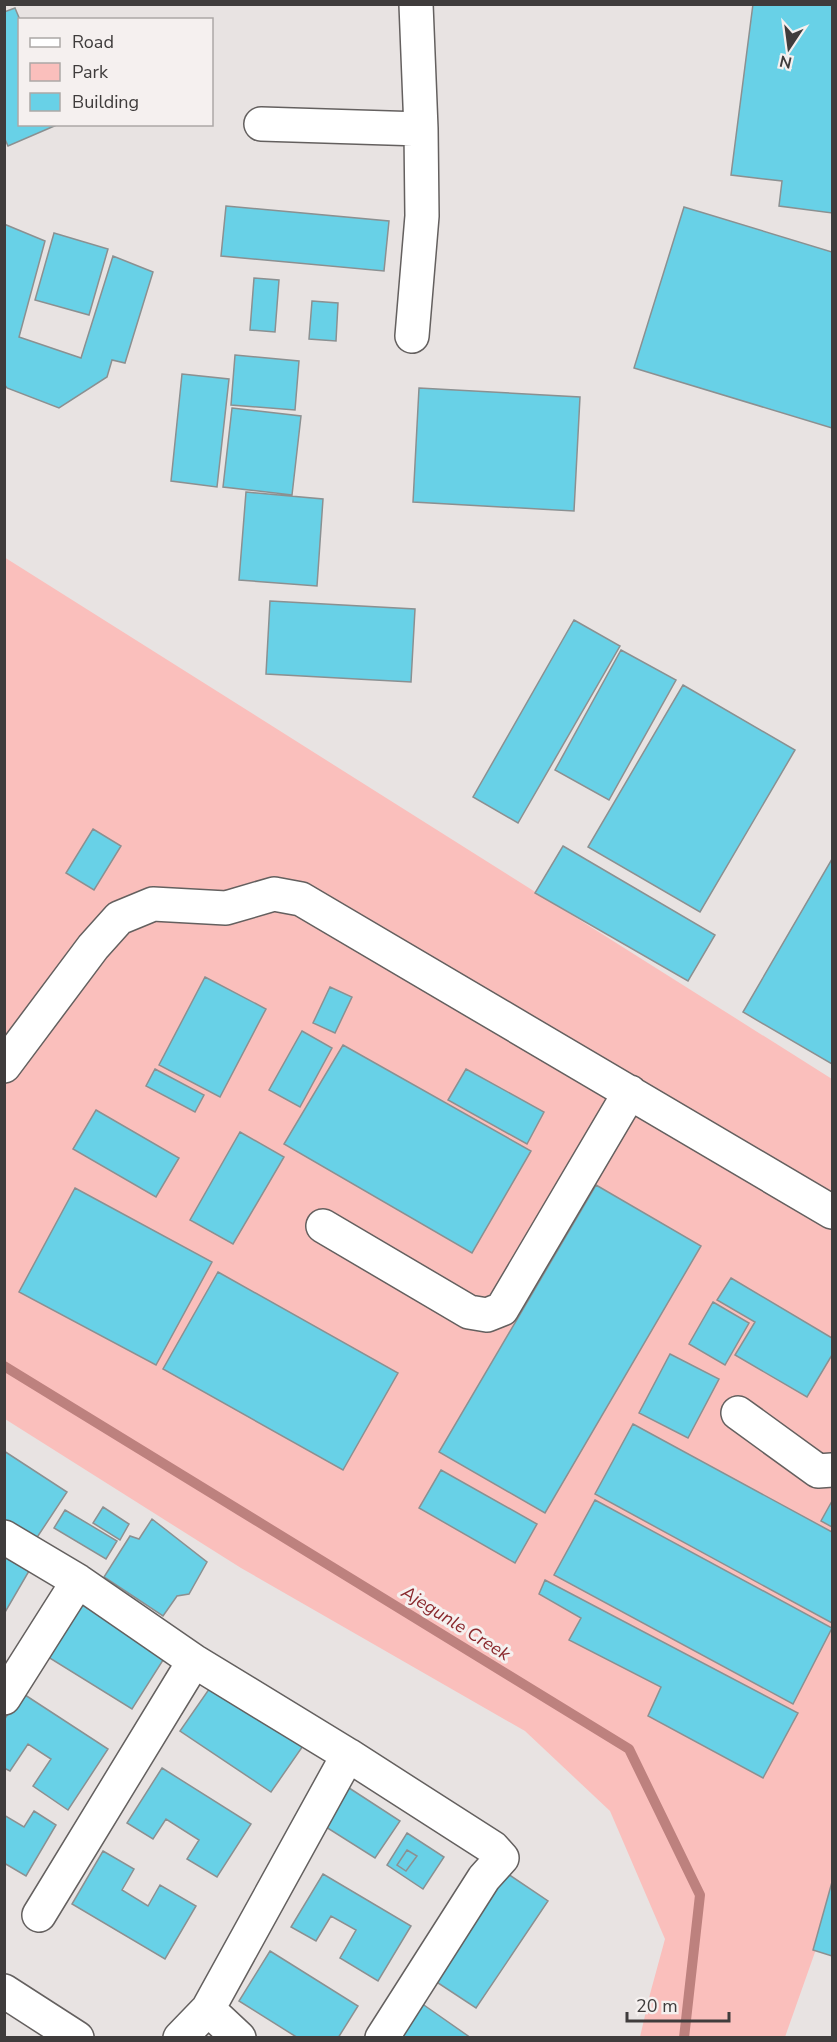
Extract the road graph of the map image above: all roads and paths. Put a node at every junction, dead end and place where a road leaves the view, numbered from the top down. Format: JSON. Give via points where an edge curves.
{"nodes":[{"id":1,"x":416,"y":4,"type":"edge"},
{"id":2,"x":261,"y":124,"type":"dead end"},
{"id":3,"x":422,"y":129,"type":"junction"},
{"id":4,"x":412,"y":336,"type":"dead end"},
{"id":5,"x":4,"y":1066,"type":"edge"},
{"id":6,"x":630,"y":1092,"type":"junction"},
{"id":7,"x":832,"y":1212,"type":"edge"},
{"id":8,"x":323,"y":1226,"type":"dead end"},
{"id":9,"x":738,"y":1413,"type":"dead end"},
{"id":10,"x":832,"y":1470,"type":"edge"},
{"id":11,"x":4,"y":1537,"type":"edge"},
{"id":12,"x":78,"y":1581,"type":"junction"},
{"id":13,"x":194,"y":1661,"type":"junction"},
{"id":14,"x":4,"y":1698,"type":"edge"},
{"id":15,"x":348,"y":1755,"type":"junction"},
{"id":16,"x":39,"y":1915,"type":"dead end"},
{"id":17,"x":4,"y":1990,"type":"edge"},
{"id":18,"x":208,"y":2009,"type":"junction"},
{"id":19,"x":63,"y":2034,"type":"edge"},
{"id":20,"x":180,"y":2037,"type":"edge"},
{"id":21,"x":239,"y":2037,"type":"edge"},
{"id":22,"x":382,"y":2037,"type":"edge"}],
"edges":[{"from":1,"to":3,"type":"street"},
{"from":2,"to":3,"type":"street"},
{"from":3,"to":4,"type":"street","via":[[422,216]]},
{"from":5,"to":6,"type":"street","via":[[119,918],[153,904],[226,908],[274,894],[301,899]]},
{"from":6,"to":7,"type":"street"},
{"from":6,"to":8,"type":"street","via":[[502,1309],[487,1315],[469,1312]]},
{"from":9,"to":10,"type":"street","via":[[818,1471]]},
{"from":11,"to":12,"type":"street"},
{"from":12,"to":13,"type":"street"},
{"from":12,"to":14,"type":"street"},
{"from":13,"to":15,"type":"street"},
{"from":13,"to":16,"type":"street"},
{"from":15,"to":18,"type":"street"},
{"from":15,"to":22,"type":"street","via":[[493,1848],[502,1858],[483,1878]]},
{"from":17,"to":19,"type":"street"},
{"from":18,"to":20,"type":"street"},
{"from":18,"to":21,"type":"street"}]}
